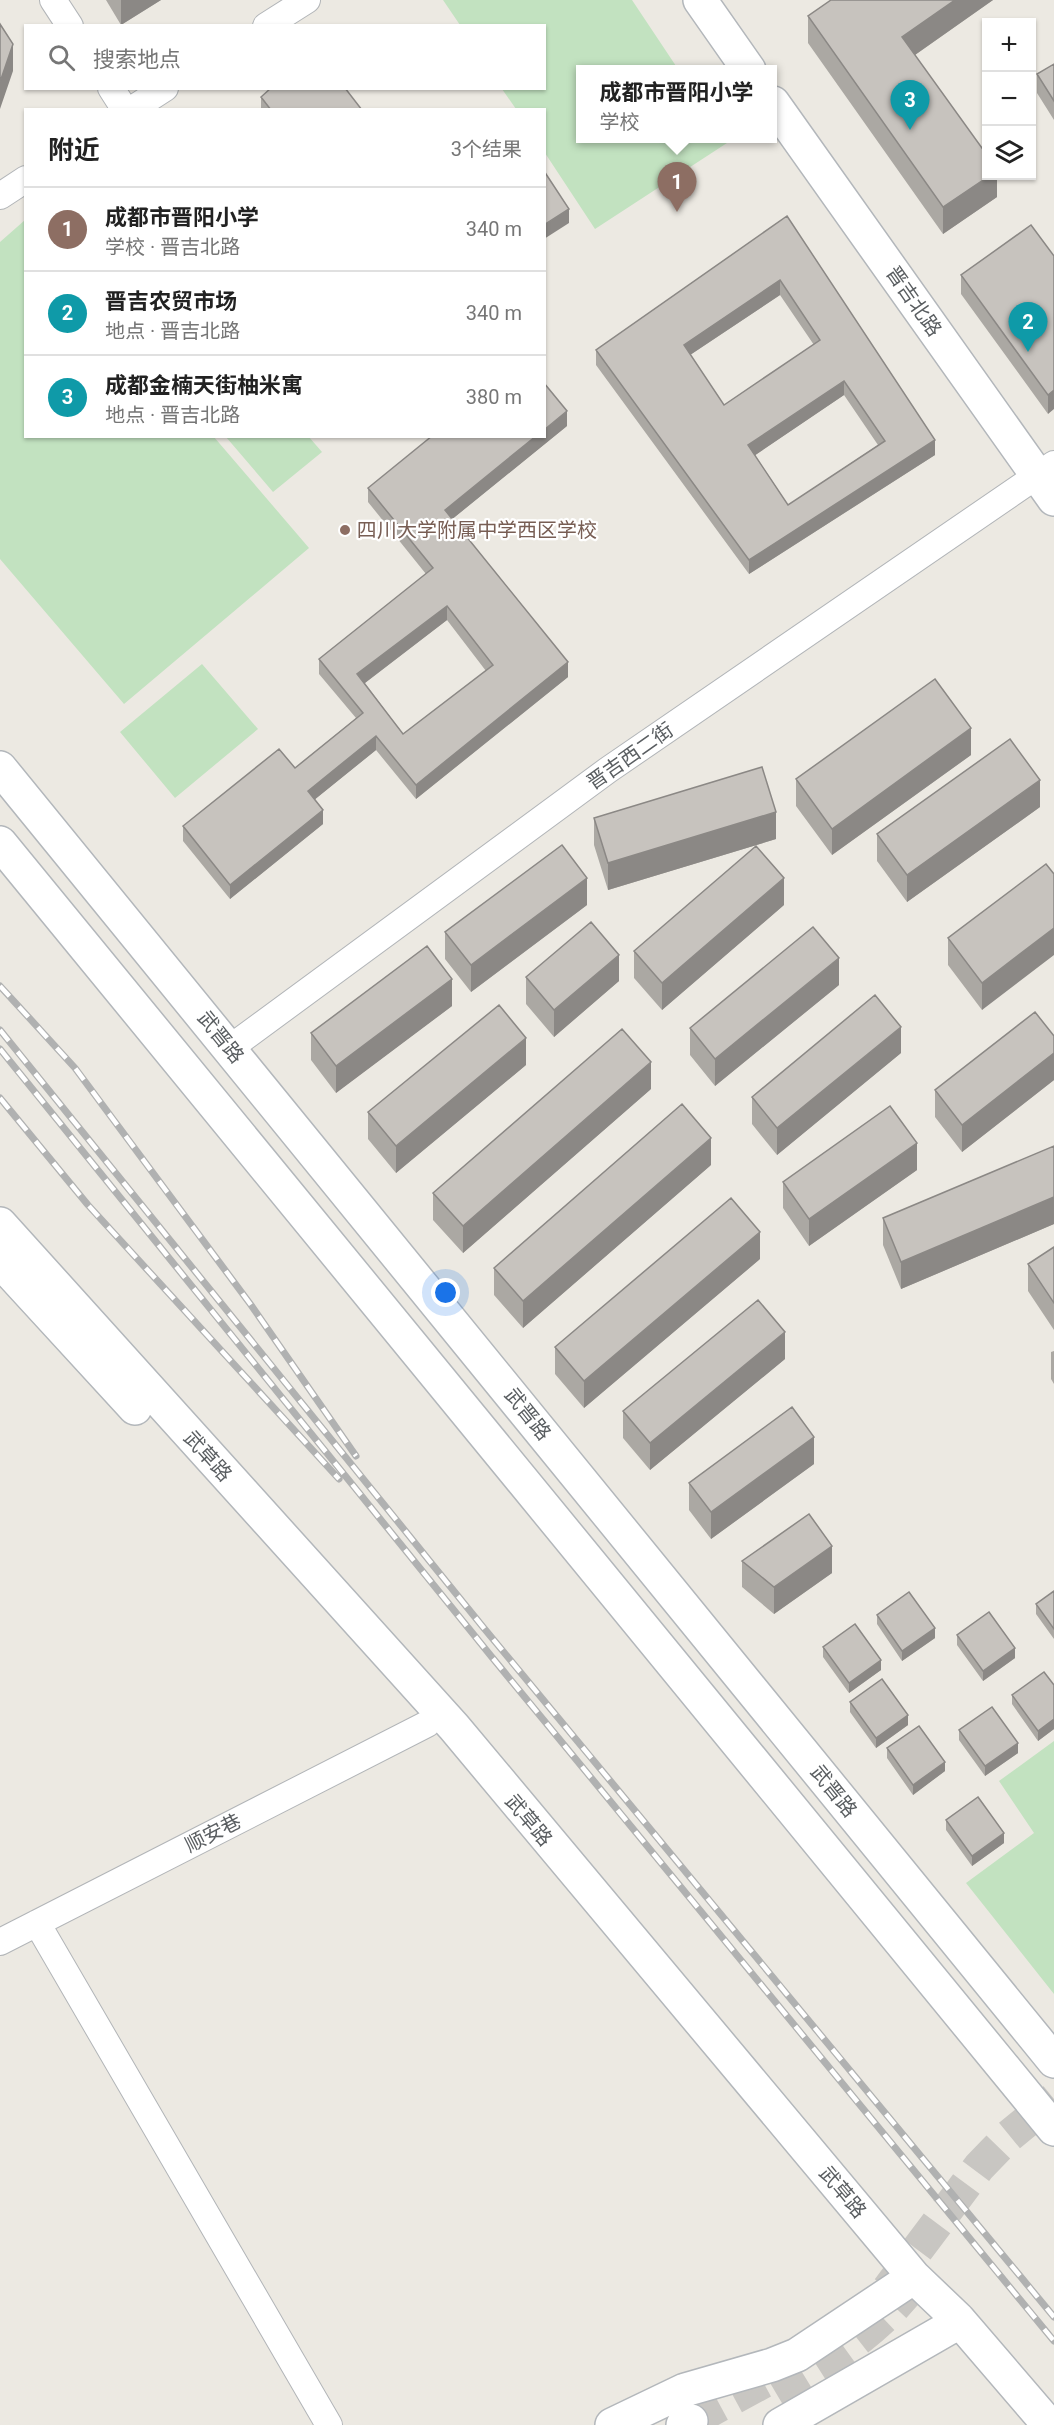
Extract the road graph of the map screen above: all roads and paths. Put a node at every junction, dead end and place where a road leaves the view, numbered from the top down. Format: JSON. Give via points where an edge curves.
{"nodes":[{"id":1,"x":53,"y":0,"type":"edge"},
{"id":2,"x":307,"y":0,"type":"edge"},
{"id":3,"x":700,"y":0,"type":"edge"},
{"id":4,"x":69,"y":24,"type":"edge"},
{"id":5,"x":269,"y":24,"type":"edge"},
{"id":6,"x":746,"y":65,"type":"edge"},
{"id":7,"x":112,"y":90,"type":"edge"},
{"id":8,"x":162,"y":90,"type":"edge"},
{"id":9,"x":124,"y":108,"type":"edge"},
{"id":10,"x":134,"y":108,"type":"edge"},
{"id":11,"x":777,"y":108,"type":"edge"},
{"id":12,"x":24,"y":180,"type":"edge"},
{"id":13,"x":0,"y":196,"type":"edge"},
{"id":14,"x":1048,"y":479,"type":"edge"},
{"id":15,"x":0,"y":768,"type":"edge"},
{"id":16,"x":0,"y":843,"type":"edge"},
{"id":17,"x":230,"y":1048,"type":"junction"},
{"id":18,"x":0,"y":1224,"type":"edge"},
{"id":19,"x":0,"y":1261,"type":"edge"},
{"id":20,"x":0,"y":1296,"type":"edge"},
{"id":21,"x":37,"y":1302,"type":"junction"},
{"id":22,"x":427,"y":1724,"type":"junction"},
{"id":23,"x":37,"y":1923,"type":"junction"},
{"id":24,"x":0,"y":1942,"type":"edge"},
{"id":25,"x":1054,"y":2061,"type":"edge"},
{"id":26,"x":1054,"y":2073,"type":"edge"},
{"id":27,"x":1025,"y":2093,"type":"junction"},
{"id":28,"x":1054,"y":2129,"type":"edge"},
{"id":29,"x":906,"y":2281,"type":"junction"},
{"id":30,"x":953,"y":2324,"type":"junction"},
{"id":31,"x":329,"y":2425,"type":"edge"},
{"id":32,"x":612,"y":2425,"type":"edge"},
{"id":33,"x":780,"y":2425,"type":"edge"},
{"id":34,"x":1027,"y":2425,"type":"edge"},
{"id":35,"x":1049,"y":2425,"type":"edge"}],
"edges":[{"from":1,"to":4,"type":"street"},
{"from":2,"to":5,"type":"street"},
{"from":3,"to":6,"type":"street"},
{"from":7,"to":9,"type":"street"},
{"from":8,"to":10,"type":"street"},
{"from":11,"to":14,"type":"street","name":"晋吉北路"},
{"from":12,"to":13,"type":"street"},
{"from":14,"to":17,"type":"street","name":"晋吉西二街","via":[[608,770]]},
{"from":15,"to":17,"type":"street","name":"武晋路"},
{"from":16,"to":27,"type":"street"},
{"from":17,"to":25,"type":"street","name":"武晋路"},
{"from":18,"to":29,"type":"street","name":"武草路","via":[[454,1727]]},
{"from":19,"to":21,"type":"street","name":"武草路"},
{"from":20,"to":21,"type":"street"},
{"from":21,"to":22,"type":"street","name":"武草路"},
{"from":22,"to":23,"type":"street","name":"顺安巷"},
{"from":22,"to":29,"type":"street","name":"武草路"},
{"from":23,"to":24,"type":"street","name":"顺安巷"},
{"from":23,"to":31,"type":"street"},
{"from":26,"to":27,"type":"street"},
{"from":27,"to":28,"type":"street"},
{"from":29,"to":30,"type":"street","name":"武草路"},
{"from":29,"to":32,"type":"street","via":[[797,2355],[685,2390]]},
{"from":30,"to":33,"type":"street"},
{"from":30,"to":34,"type":"street","name":"武草路"},
{"from":30,"to":35,"type":"street","name":"武草路"}]}
